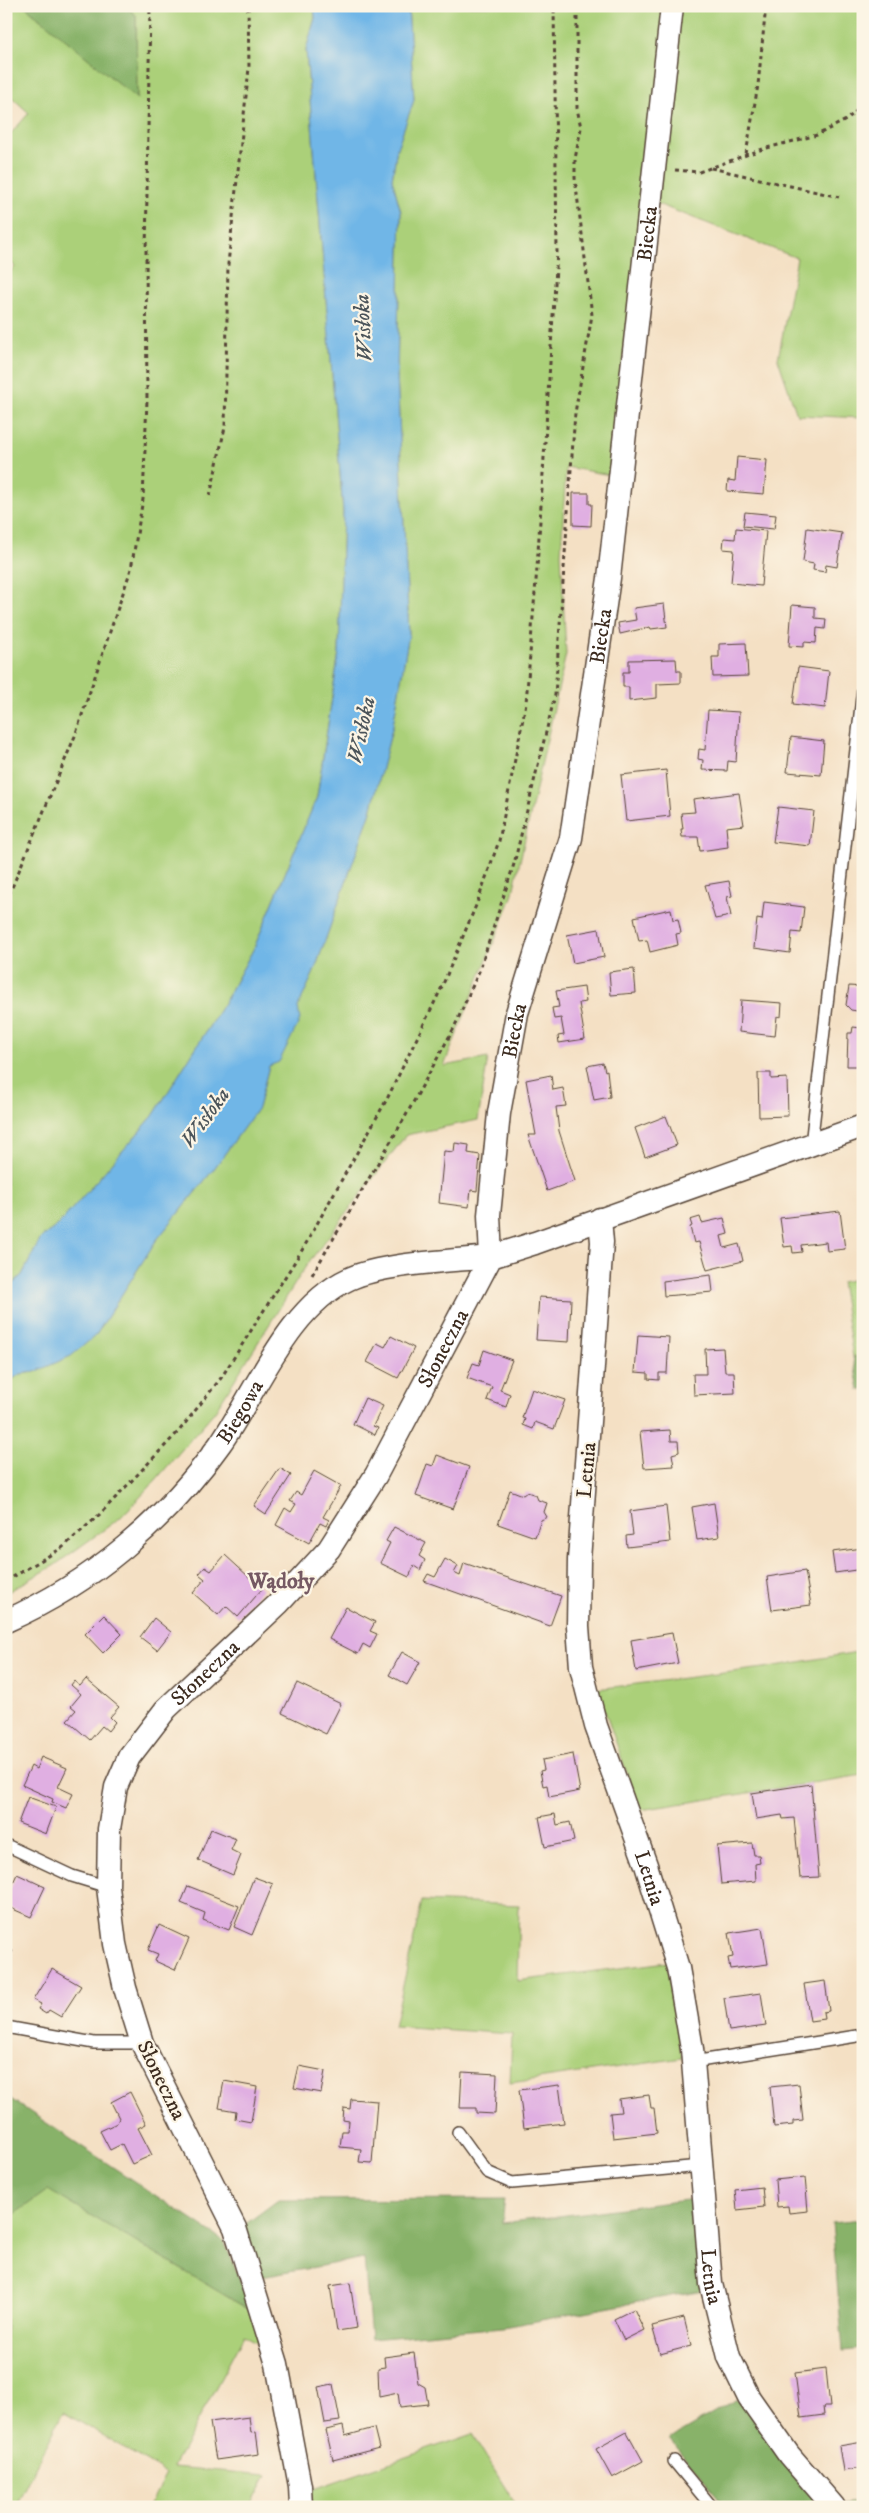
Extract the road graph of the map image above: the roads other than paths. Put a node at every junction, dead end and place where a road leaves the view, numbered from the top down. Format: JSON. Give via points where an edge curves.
{"nodes":[{"id":1,"x":672,"y":6,"type":"edge"},
{"id":2,"x":863,"y":688,"type":"edge"},
{"id":3,"x":863,"y":1126,"type":"edge"},
{"id":4,"x":812,"y":1145,"type":"junction"},
{"id":5,"x":600,"y":1219,"type":"junction"},
{"id":6,"x":491,"y":1257,"type":"junction"},
{"id":7,"x":6,"y":1621,"type":"edge"},
{"id":8,"x":6,"y":1844,"type":"edge"},
{"id":9,"x":108,"y":1887,"type":"junction"},
{"id":10,"x":6,"y":2027,"type":"edge"},
{"id":11,"x":863,"y":2035,"type":"edge"},
{"id":12,"x":142,"y":2043,"type":"junction"},
{"id":13,"x":693,"y":2062,"type":"junction"},
{"id":14,"x":458,"y":2132,"type":"dead end"},
{"id":15,"x":701,"y":2166,"type":"junction"},
{"id":16,"x":674,"y":2461,"type":"dead end"},
{"id":17,"x":301,"y":2507,"type":"edge"},
{"id":18,"x":712,"y":2507,"type":"edge"},
{"id":19,"x":834,"y":2507,"type":"edge"}],
"edges":[{"from":1,"to":6,"type":"street","name":"Biecka","via":[[609,578],[572,838],[517,1013],[498,1122],[489,1215]]},
{"from":2,"to":4,"type":"lane"},
{"from":3,"to":4,"type":"street"},
{"from":4,"to":5,"type":"street"},
{"from":5,"to":6,"type":"street"},
{"from":5,"to":13,"type":"street","name":"Letnia","via":[[602,1242],[579,1560],[581,1667],[596,1726],[646,1865],[678,1968]]},
{"from":6,"to":7,"type":"street","name":"Biegowa","via":[[370,1272],[350,1278],[323,1295],[307,1310],[285,1340],[220,1444],[166,1508],[90,1574]]},
{"from":6,"to":9,"type":"street","name":"Słoneczna","via":[[376,1475],[329,1549],[278,1604],[166,1709],[129,1757],[116,1786],[109,1828]]},
{"from":8,"to":9,"type":"lane","via":[[72,1876]]},
{"from":9,"to":12,"type":"street","name":"Słoneczna","via":[[114,1944]]},
{"from":10,"to":12,"type":"lane","via":[[94,2043]]},
{"from":11,"to":13,"type":"lane"},
{"from":12,"to":17,"type":"street","name":"Słoneczna","via":[[235,2228],[277,2364]]},
{"from":13,"to":15,"type":"street","name":"Letnia"},
{"from":14,"to":15,"type":"lane","via":[[487,2172],[512,2183]]},
{"from":15,"to":19,"type":"street","name":"Letnia","via":[[711,2284],[729,2357],[749,2398],[766,2423]]},
{"from":16,"to":18,"type":"lane"}]}
